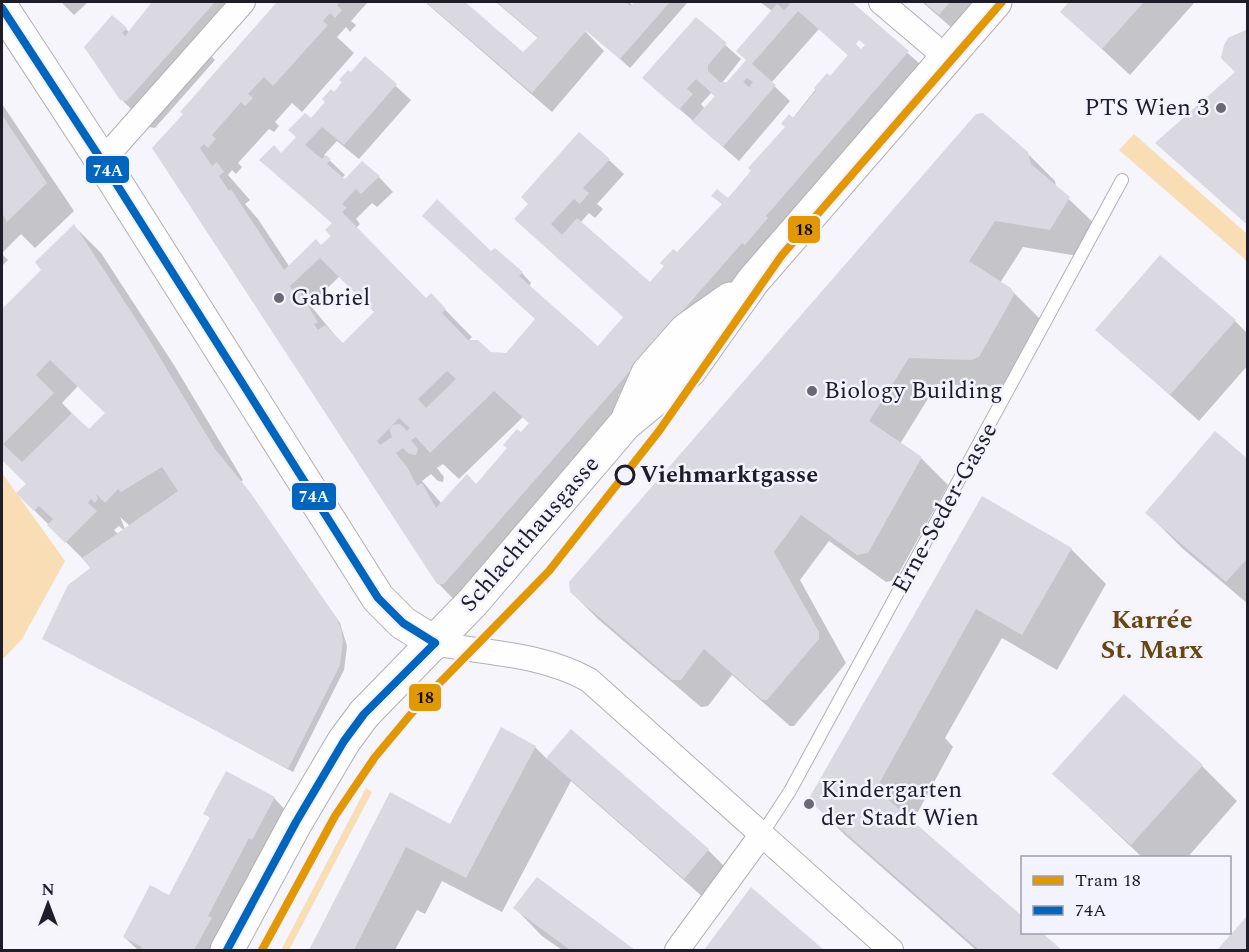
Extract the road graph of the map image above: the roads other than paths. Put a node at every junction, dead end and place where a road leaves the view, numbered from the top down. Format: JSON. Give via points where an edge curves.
{"nodes":[{"id":1,"x":243,"y":2,"type":"edge"},
{"id":2,"x":881,"y":2,"type":"edge"},
{"id":3,"x":995,"y":2,"type":"edge"},
{"id":4,"x":2,"y":8,"type":"edge"},
{"id":5,"x":946,"y":58,"type":"junction"},
{"id":6,"x":102,"y":161,"type":"junction"},
{"id":7,"x":1122,"y":180,"type":"dead end"},
{"id":8,"x":435,"y":643,"type":"junction"},
{"id":9,"x":762,"y":834,"type":"junction"},
{"id":10,"x":238,"y":938,"type":"edge"},
{"id":11,"x":677,"y":951,"type":"edge"},
{"id":12,"x":891,"y":951,"type":"edge"}],
"edges":[{"from":1,"to":6,"type":"street"},
{"from":2,"to":5,"type":"street"},
{"from":3,"to":5,"type":"main road","name":"Schlachthausgasse"},
{"from":4,"to":6,"type":"main road"},
{"from":5,"to":8,"type":"main road","name":"Schlachthausgasse","via":[[753,281],[690,370],[625,424]]},
{"from":6,"to":8,"type":"main road","via":[[378,598],[403,623]]},
{"from":7,"to":9,"type":"lane","name":"Erne-Seder-Gasse","via":[[780,808]]},
{"from":8,"to":9,"type":"street","via":[[526,656],[589,680]]},
{"from":8,"to":10,"type":"main road","name":"Schlachthausgasse","via":[[364,714],[344,741],[296,822]]},
{"from":9,"to":11,"type":"street"},
{"from":9,"to":12,"type":"street"}]}
